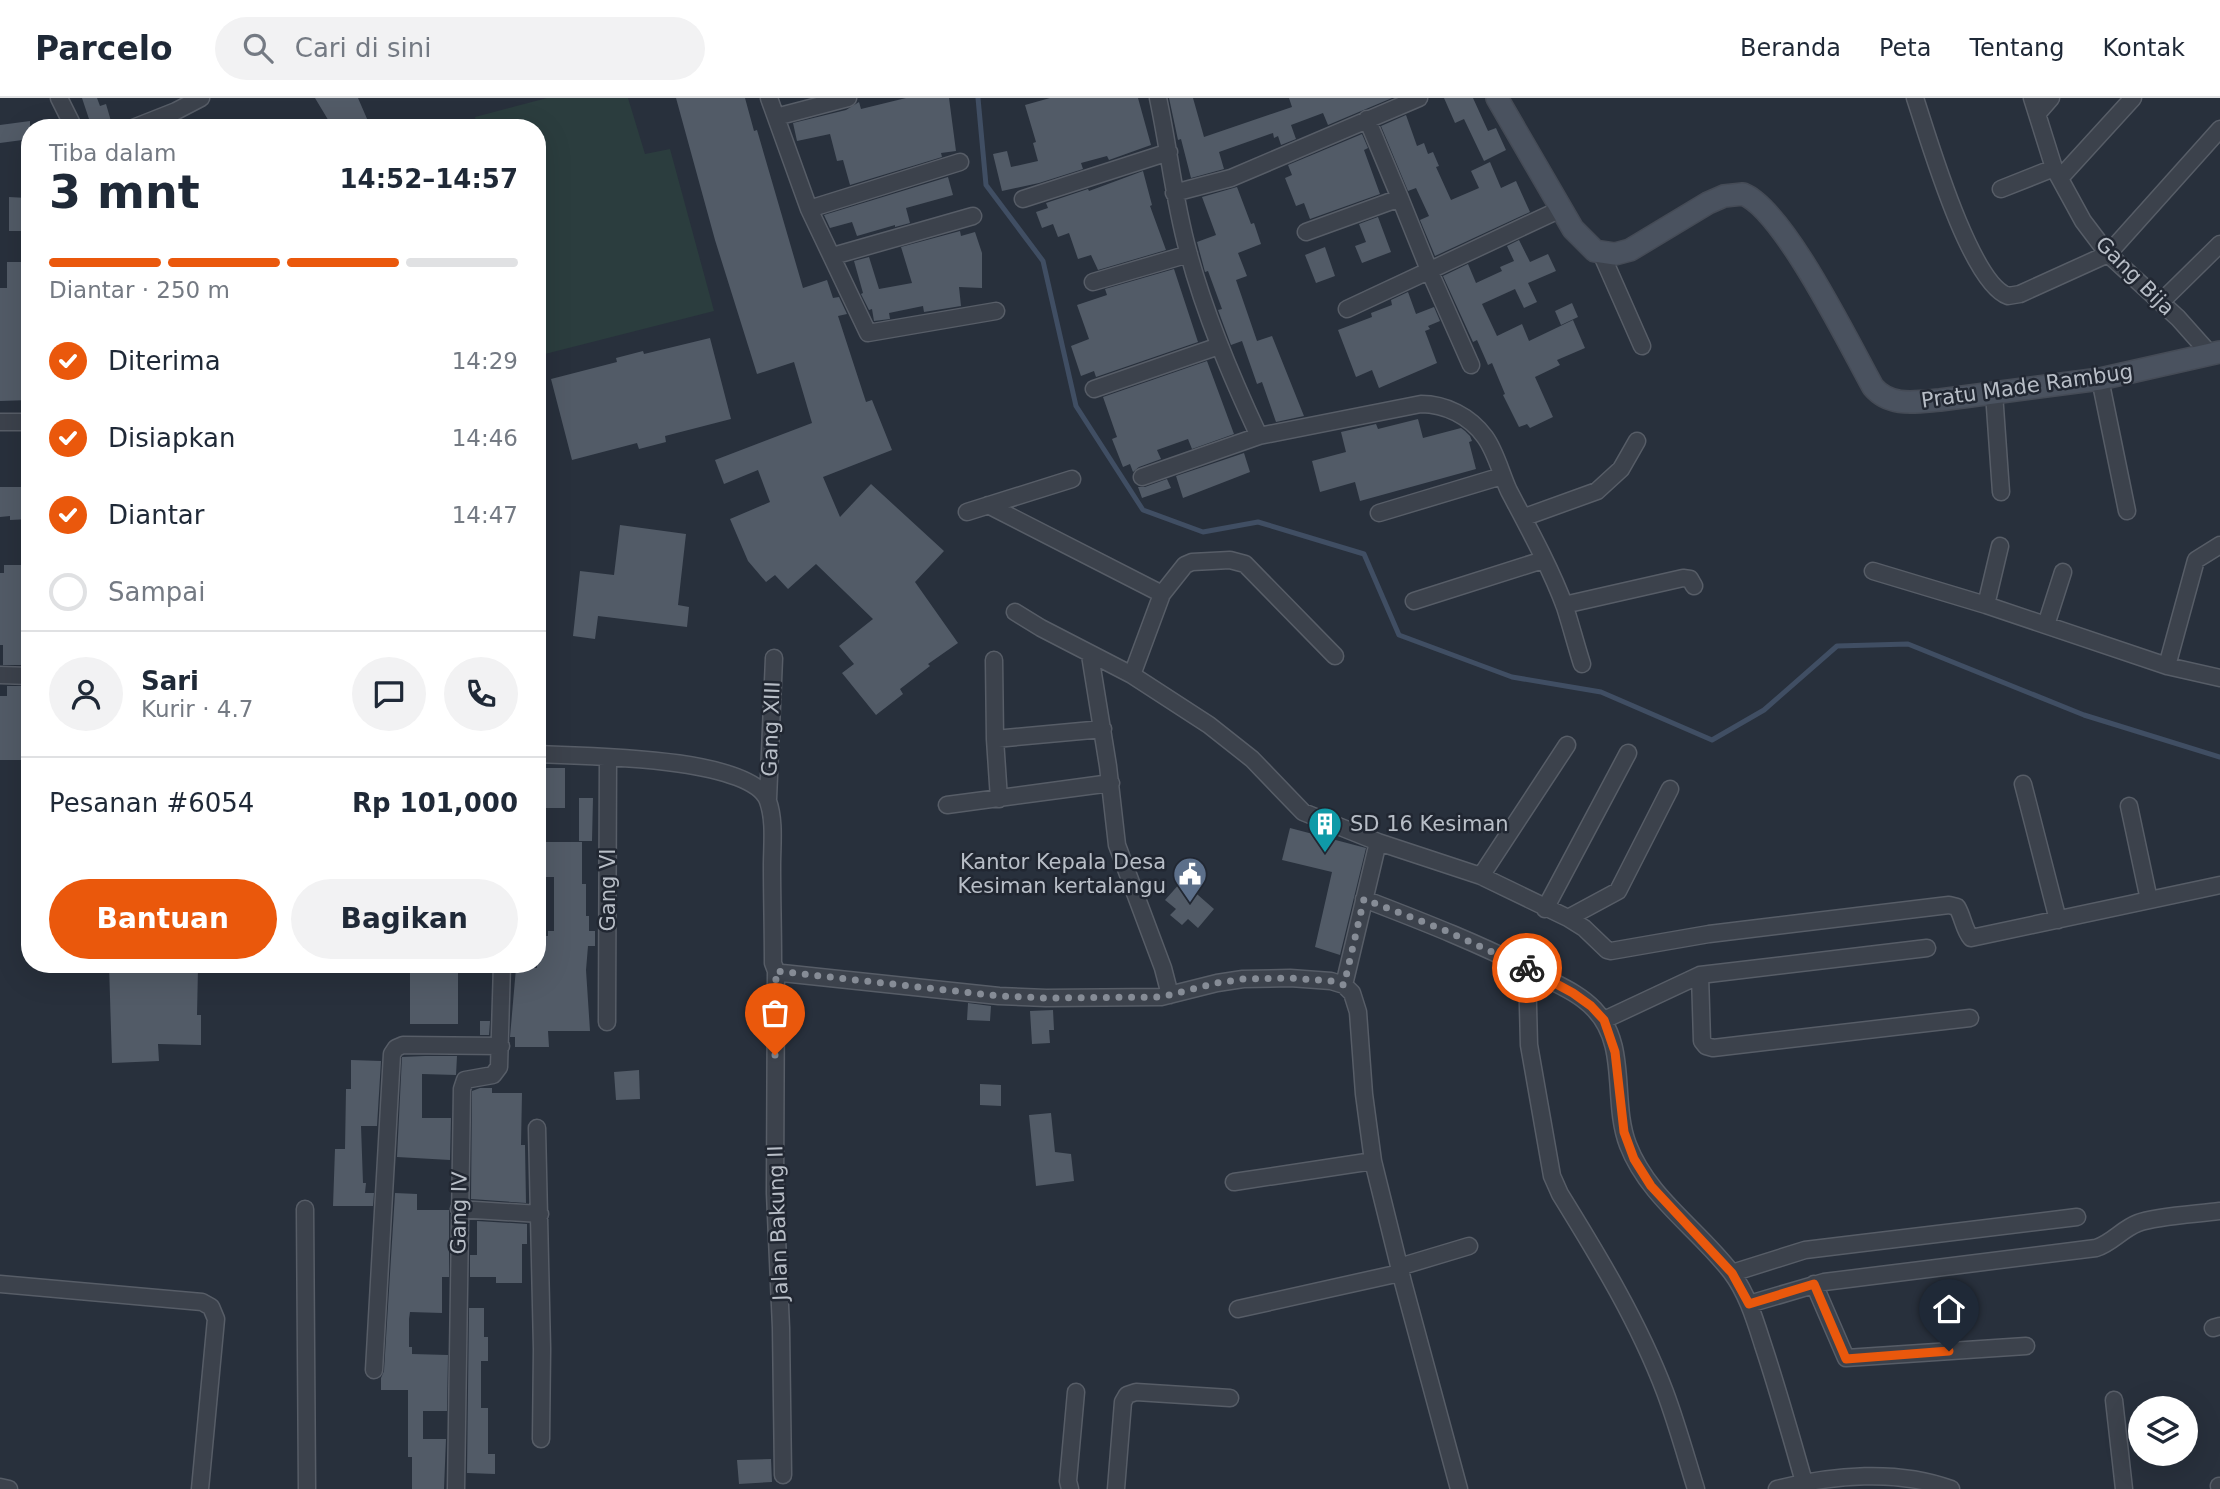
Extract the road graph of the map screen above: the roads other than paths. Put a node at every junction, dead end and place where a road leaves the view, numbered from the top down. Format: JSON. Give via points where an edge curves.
{"nodes":[{"id":1,"x":59,"y":98,"type":"edge"},
{"id":2,"x":201,"y":98,"type":"edge"},
{"id":3,"x":769,"y":98,"type":"edge"},
{"id":4,"x":848,"y":98,"type":"edge"},
{"id":5,"x":1158,"y":98,"type":"edge"},
{"id":6,"x":1419,"y":98,"type":"edge"},
{"id":7,"x":1497,"y":98,"type":"edge"},
{"id":8,"x":1915,"y":98,"type":"edge"},
{"id":9,"x":2051,"y":98,"type":"edge"},
{"id":10,"x":2133,"y":98,"type":"edge"},
{"id":11,"x":2035,"y":106,"type":"edge"},
{"id":12,"x":776,"y":117,"type":"junction"},
{"id":13,"x":70,"y":119,"type":"edge"},
{"id":14,"x":153,"y":119,"type":"edge"},
{"id":15,"x":1367,"y":119,"type":"junction"},
{"id":16,"x":2220,"y":129,"type":"edge"},
{"id":17,"x":1170,"y":152,"type":"junction"},
{"id":18,"x":960,"y":162,"type":"dead end"},
{"id":19,"x":2057,"y":173,"type":"junction"},
{"id":20,"x":2001,"y":189,"type":"dead end"},
{"id":21,"x":1174,"y":193,"type":"junction"},
{"id":22,"x":1400,"y":198,"type":"junction"},
{"id":23,"x":1023,"y":199,"type":"dead end"},
{"id":24,"x":809,"y":209,"type":"junction"},
{"id":25,"x":1561,"y":209,"type":"junction"},
{"id":26,"x":973,"y":216,"type":"dead end"},
{"id":27,"x":1306,"y":232,"type":"dead end"},
{"id":28,"x":2220,"y":244,"type":"edge"},
{"id":29,"x":1601,"y":253,"type":"junction"},
{"id":30,"x":1189,"y":254,"type":"junction"},
{"id":31,"x":2108,"y":254,"type":"junction"},
{"id":32,"x":832,"y":256,"type":"junction"},
{"id":33,"x":1429,"y":270,"type":"junction"},
{"id":34,"x":1093,"y":282,"type":"dead end"},
{"id":35,"x":2161,"y":302,"type":"junction"},
{"id":36,"x":1347,"y":309,"type":"dead end"},
{"id":37,"x":996,"y":311,"type":"dead end"},
{"id":38,"x":1219,"y":346,"type":"junction"},
{"id":39,"x":1642,"y":346,"type":"dead end"},
{"id":40,"x":2216,"y":353,"type":"edge"},
{"id":41,"x":1471,"y":365,"type":"dead end"},
{"id":42,"x":2100,"y":379,"type":"junction"},
{"id":43,"x":1094,"y":389,"type":"dead end"},
{"id":44,"x":1994,"y":393,"type":"junction"},
{"id":45,"x":0,"y":422,"type":"edge"},
{"id":46,"x":21,"y":422,"type":"edge"},
{"id":47,"x":1259,"y":436,"type":"junction"},
{"id":48,"x":1637,"y":441,"type":"dead end"},
{"id":49,"x":1502,"y":476,"type":"junction"},
{"id":50,"x":1142,"y":477,"type":"dead end"},
{"id":51,"x":1072,"y":479,"type":"dead end"},
{"id":52,"x":2001,"y":492,"type":"dead end"},
{"id":53,"x":988,"y":505,"type":"junction"},
{"id":54,"x":2127,"y":511,"type":"dead end"},
{"id":55,"x":967,"y":512,"type":"dead end"},
{"id":56,"x":1378,"y":513,"type":"dead end"},
{"id":57,"x":1525,"y":517,"type":"junction"},
{"id":58,"x":2220,"y":545,"type":"edge"},
{"id":59,"x":2000,"y":546,"type":"dead end"},
{"id":60,"x":1543,"y":560,"type":"junction"},
{"id":61,"x":1873,"y":571,"type":"dead end"},
{"id":62,"x":2063,"y":572,"type":"dead end"},
{"id":63,"x":1693,"y":586,"type":"dead end"},
{"id":64,"x":1163,"y":594,"type":"junction"},
{"id":65,"x":1414,"y":601,"type":"dead end"},
{"id":66,"x":1564,"y":605,"type":"junction"},
{"id":67,"x":1986,"y":606,"type":"junction"},
{"id":68,"x":1015,"y":612,"type":"dead end"},
{"id":69,"x":2046,"y":625,"type":"junction"},
{"id":70,"x":1090,"y":655,"type":"junction"},
{"id":71,"x":1335,"y":656,"type":"dead end"},
{"id":72,"x":774,"y":658,"type":"dead end"},
{"id":73,"x":994,"y":660,"type":"dead end"},
{"id":74,"x":1582,"y":664,"type":"dead end"},
{"id":75,"x":2167,"y":666,"type":"junction"},
{"id":76,"x":0,"y":675,"type":"edge"},
{"id":77,"x":1132,"y":675,"type":"junction"},
{"id":78,"x":21,"y":676,"type":"edge"},
{"id":79,"x":2220,"y":678,"type":"edge"},
{"id":80,"x":1103,"y":729,"type":"junction"},
{"id":81,"x":995,"y":739,"type":"junction"},
{"id":82,"x":1567,"y":745,"type":"dead end"},
{"id":83,"x":1628,"y":753,"type":"dead end"},
{"id":84,"x":546,"y":755,"type":"edge"},
{"id":85,"x":608,"y":758,"type":"junction"},
{"id":86,"x":1111,"y":783,"type":"junction"},
{"id":87,"x":2023,"y":784,"type":"dead end"},
{"id":88,"x":1670,"y":789,"type":"dead end"},
{"id":89,"x":768,"y":799,"type":"junction"},
{"id":90,"x":999,"y":799,"type":"junction"},
{"id":91,"x":947,"y":805,"type":"dead end"},
{"id":92,"x":2129,"y":806,"type":"dead end"},
{"id":93,"x":1377,"y":842,"type":"junction"},
{"id":94,"x":1481,"y":876,"type":"junction"},
{"id":95,"x":2220,"y":885,"type":"edge"},
{"id":96,"x":1364,"y":899,"type":"junction"},
{"id":97,"x":2149,"y":900,"type":"junction"},
{"id":98,"x":1545,"y":909,"type":"junction"},
{"id":99,"x":1568,"y":918,"type":"junction"},
{"id":100,"x":2058,"y":920,"type":"junction"},
{"id":101,"x":1927,"y":948,"type":"dead end"},
{"id":102,"x":1527,"y":968,"type":"junction"},
{"id":103,"x":776,"y":971,"type":"junction"},
{"id":104,"x":502,"y":973,"type":"edge"},
{"id":105,"x":1700,"y":975,"type":"junction"},
{"id":106,"x":1344,"y":985,"type":"junction"},
{"id":107,"x":1170,"y":995,"type":"junction"},
{"id":108,"x":1970,"y":1018,"type":"dead end"},
{"id":109,"x":1604,"y":1020,"type":"junction"},
{"id":110,"x":607,"y":1022,"type":"dead end"},
{"id":111,"x":501,"y":1046,"type":"junction"},
{"id":112,"x":537,"y":1128,"type":"dead end"},
{"id":113,"x":1373,"y":1161,"type":"junction"},
{"id":114,"x":1234,"y":1182,"type":"dead end"},
{"id":115,"x":305,"y":1209,"type":"dead end"},
{"id":116,"x":459,"y":1209,"type":"junction"},
{"id":117,"x":2220,"y":1211,"type":"edge"},
{"id":118,"x":540,"y":1214,"type":"junction"},
{"id":119,"x":2077,"y":1217,"type":"dead end"},
{"id":120,"x":1469,"y":1246,"type":"dead end"},
{"id":121,"x":1400,"y":1270,"type":"junction"},
{"id":122,"x":1732,"y":1273,"type":"junction"},
{"id":123,"x":0,"y":1284,"type":"edge"},
{"id":124,"x":1814,"y":1284,"type":"junction"},
{"id":125,"x":1749,"y":1304,"type":"junction"},
{"id":126,"x":1238,"y":1309,"type":"dead end"},
{"id":127,"x":2026,"y":1346,"type":"dead end"},
{"id":128,"x":374,"y":1370,"type":"dead end"},
{"id":129,"x":1076,"y":1392,"type":"dead end"},
{"id":130,"x":1230,"y":1398,"type":"dead end"},
{"id":131,"x":2114,"y":1400,"type":"dead end"},
{"id":132,"x":541,"y":1439,"type":"dead end"},
{"id":133,"x":783,"y":1475,"type":"dead end"},
{"id":134,"x":1804,"y":1482,"type":"junction"},
{"id":135,"x":0,"y":1487,"type":"edge"},
{"id":136,"x":9,"y":1489,"type":"edge"},
{"id":137,"x":200,"y":1489,"type":"edge"},
{"id":138,"x":307,"y":1489,"type":"edge"},
{"id":139,"x":456,"y":1489,"type":"edge"},
{"id":140,"x":1070,"y":1489,"type":"edge"},
{"id":141,"x":1116,"y":1489,"type":"edge"},
{"id":142,"x":1459,"y":1489,"type":"edge"},
{"id":143,"x":1696,"y":1489,"type":"edge"},
{"id":144,"x":1777,"y":1489,"type":"edge"},
{"id":145,"x":1951,"y":1489,"type":"edge"},
{"id":146,"x":2124,"y":1489,"type":"edge"}],
"edges":[{"from":1,"to":13,"type":"street"},
{"from":2,"to":14,"type":"street"},
{"from":3,"to":12,"type":"street"},
{"from":4,"to":12,"type":"street"},
{"from":5,"to":17,"type":"street"},
{"from":6,"to":15,"type":"street"},
{"from":7,"to":25,"type":"street"},
{"from":8,"to":31,"type":"street","via":[[1964,239],[2003,294],[2020,294]]},
{"from":9,"to":11,"type":"street"},
{"from":10,"to":19,"type":"street"},
{"from":11,"to":19,"type":"street","name":"Gang Bija"},
{"from":12,"to":24,"type":"street"},
{"from":15,"to":21,"type":"street","via":[[1231,178]]},
{"from":15,"to":22,"type":"street"},
{"from":16,"to":31,"type":"street"},
{"from":17,"to":21,"type":"street"},
{"from":17,"to":23,"type":"street"},
{"from":18,"to":24,"type":"street"},
{"from":19,"to":20,"type":"street"},
{"from":19,"to":31,"type":"street","name":"Gang Bija"},
{"from":21,"to":30,"type":"street"},
{"from":22,"to":27,"type":"street"},
{"from":22,"to":33,"type":"street"},
{"from":24,"to":32,"type":"street"},
{"from":25,"to":29,"type":"street","via":[[1582,240]]},
{"from":25,"to":33,"type":"street"},
{"from":26,"to":32,"type":"street"},
{"from":28,"to":35,"type":"street"},
{"from":29,"to":39,"type":"street"},
{"from":29,"to":44,"type":"street","name":"Pratu Made Rambug","via":[[1630,250],[1708,203],[1743,194],[1758,204],[1803,261],[1879,394],[1888,400],[1918,402]]},
{"from":30,"to":34,"type":"street"},
{"from":30,"to":38,"type":"street"},
{"from":31,"to":35,"type":"street","name":"Gang Bija"},
{"from":32,"to":37,"type":"street","via":[[868,333]]},
{"from":33,"to":36,"type":"street"},
{"from":33,"to":41,"type":"street"},
{"from":35,"to":40,"type":"street","name":"Gang Bija"},
{"from":38,"to":43,"type":"street"},
{"from":38,"to":47,"type":"street"},
{"from":40,"to":42,"type":"street","name":"Pratu Made Rambug"},
{"from":42,"to":44,"type":"street","name":"Pratu Made Rambug"},
{"from":42,"to":54,"type":"street"},
{"from":44,"to":52,"type":"street"},
{"from":45,"to":46,"type":"street"},
{"from":47,"to":49,"type":"street","via":[[1435,404],[1467,419],[1485,437]]},
{"from":47,"to":50,"type":"street"},
{"from":48,"to":57,"type":"street","via":[[1621,469],[1597,491]]},
{"from":49,"to":56,"type":"street"},
{"from":49,"to":57,"type":"street"},
{"from":51,"to":53,"type":"street"},
{"from":53,"to":55,"type":"street"},
{"from":53,"to":64,"type":"street"},
{"from":57,"to":60,"type":"street"},
{"from":58,"to":75,"type":"street","via":[[2196,559]]},
{"from":59,"to":67,"type":"street"},
{"from":60,"to":65,"type":"street"},
{"from":60,"to":66,"type":"street"},
{"from":61,"to":67,"type":"street"},
{"from":62,"to":69,"type":"street"},
{"from":63,"to":66,"type":"street","via":[[1690,579],[1683,578]]},
{"from":64,"to":71,"type":"street","via":[[1188,563],[1239,561]]},
{"from":64,"to":77,"type":"street"},
{"from":66,"to":74,"type":"street"},
{"from":67,"to":69,"type":"street"},
{"from":68,"to":70,"type":"street"},
{"from":69,"to":75,"type":"street"},
{"from":70,"to":77,"type":"street"},
{"from":70,"to":80,"type":"street"},
{"from":72,"to":89,"type":"street","name":"Gang XIII"},
{"from":73,"to":81,"type":"street"},
{"from":75,"to":79,"type":"street"},
{"from":76,"to":78,"type":"street"},
{"from":77,"to":93,"type":"street","via":[[1220,733],[1303,812]]},
{"from":80,"to":81,"type":"street"},
{"from":80,"to":86,"type":"street"},
{"from":81,"to":90,"type":"street"},
{"from":82,"to":94,"type":"street"},
{"from":83,"to":98,"type":"street"},
{"from":84,"to":85,"type":"street"},
{"from":85,"to":89,"type":"street","via":[[689,764],[753,785]]},
{"from":85,"to":110,"type":"street","name":"Gang VI"},
{"from":86,"to":90,"type":"street"},
{"from":86,"to":107,"type":"street","via":[[1117,845]]},
{"from":87,"to":100,"type":"street"},
{"from":88,"to":99,"type":"street","via":[[1618,891]]},
{"from":89,"to":103,"type":"street","name":"Gang XIII"},
{"from":90,"to":91,"type":"street"},
{"from":92,"to":97,"type":"street"},
{"from":93,"to":94,"type":"street"},
{"from":93,"to":96,"type":"street"},
{"from":94,"to":98,"type":"street"},
{"from":95,"to":97,"type":"street"},
{"from":96,"to":102,"type":"street"},
{"from":96,"to":106,"type":"street"},
{"from":97,"to":100,"type":"street"},
{"from":98,"to":99,"type":"street"},
{"from":99,"to":100,"type":"street","via":[[1611,951],[1949,905],[1957,907],[1971,938]]},
{"from":101,"to":105,"type":"street"},
{"from":102,"to":109,"type":"street","via":[[1573,993]]},
{"from":102,"to":143,"type":"street","via":[[1529,1045],[1552,1175],[1653,1363]]},
{"from":103,"to":107,"type":"street","via":[[999,996],[1104,999]]},
{"from":103,"to":133,"type":"street","name":"Jalan Bakung II","via":[[775,1193]]},
{"from":104,"to":111,"type":"street","name":"Gang IV"},
{"from":105,"to":108,"type":"street","via":[[1702,1041],[1713,1048]]},
{"from":105,"to":109,"type":"street"},
{"from":106,"to":107,"type":"street","via":[[1290,978],[1243,979]]},
{"from":106,"to":113,"type":"street","via":[[1358,1012]]},
{"from":109,"to":122,"type":"street","via":[[1615,1052],[1624,1132],[1634,1159],[1651,1186]]},
{"from":111,"to":116,"type":"street","name":"Gang IV","via":[[497,1073],[463,1083]]},
{"from":111,"to":128,"type":"street","via":[[402,1045],[391,1054]]},
{"from":112,"to":118,"type":"street"},
{"from":113,"to":114,"type":"street"},
{"from":113,"to":121,"type":"street"},
{"from":115,"to":138,"type":"street"},
{"from":116,"to":118,"type":"street"},
{"from":116,"to":139,"type":"street","name":"Gang IV"},
{"from":117,"to":124,"type":"street","via":[[2139,1222],[2096,1248]]},
{"from":118,"to":132,"type":"street"},
{"from":119,"to":122,"type":"street","via":[[1805,1250]]},
{"from":120,"to":121,"type":"street"},
{"from":121,"to":126,"type":"street"},
{"from":121,"to":142,"type":"street"},
{"from":122,"to":125,"type":"street"},
{"from":123,"to":137,"type":"street","via":[[202,1302],[211,1307],[216,1319]]},
{"from":124,"to":125,"type":"street"},
{"from":124,"to":127,"type":"street","via":[[1846,1359]]},
{"from":125,"to":134,"type":"street"},
{"from":129,"to":140,"type":"street"},
{"from":130,"to":141,"type":"street","via":[[1127,1395]]},
{"from":131,"to":146,"type":"street"},
{"from":134,"to":144,"type":"street"},
{"from":134,"to":145,"type":"street","via":[[1901,1478]]},
{"from":135,"to":136,"type":"street"}]}
